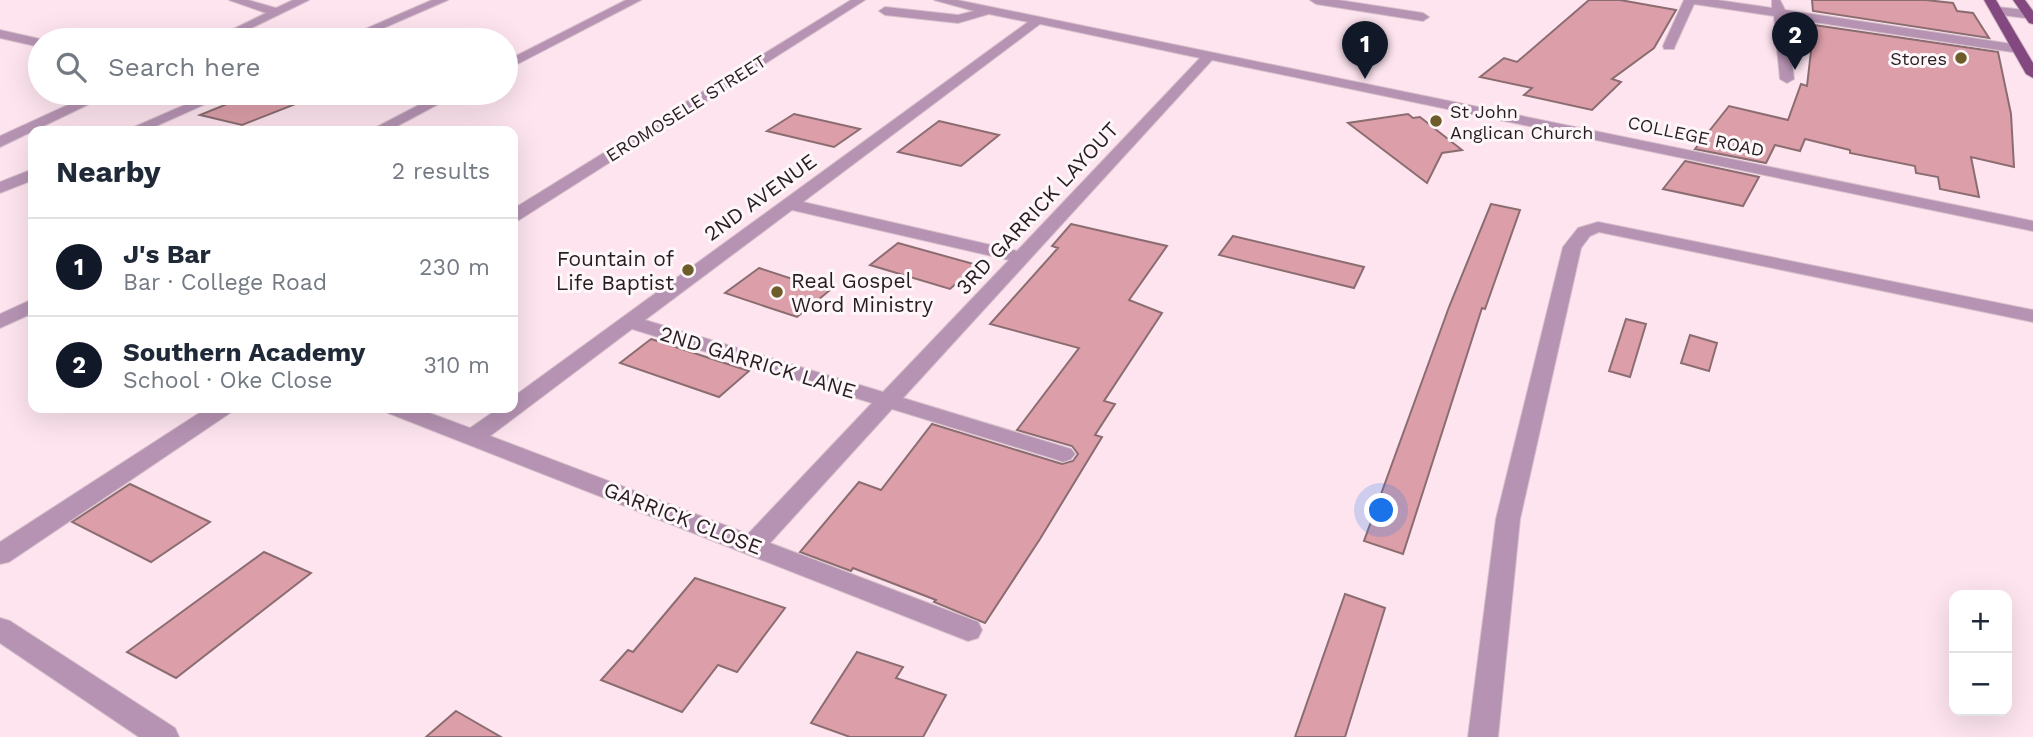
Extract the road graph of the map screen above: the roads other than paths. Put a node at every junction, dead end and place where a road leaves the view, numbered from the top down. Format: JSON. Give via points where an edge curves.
{"nodes":[{"id":1,"x":235,"y":0,"type":"edge"},
{"id":2,"x":303,"y":0,"type":"edge"},
{"id":3,"x":442,"y":0,"type":"edge"},
{"id":4,"x":635,"y":0,"type":"edge"},
{"id":5,"x":859,"y":0,"type":"edge"},
{"id":6,"x":940,"y":0,"type":"edge"},
{"id":7,"x":1020,"y":0,"type":"edge"},
{"id":8,"x":1316,"y":0,"type":"edge"},
{"id":9,"x":1692,"y":0,"type":"edge"},
{"id":10,"x":2019,"y":0,"type":"edge"},
{"id":11,"x":1777,"y":6,"type":"edge"},
{"id":12,"x":1994,"y":6,"type":"edge"},
{"id":13,"x":987,"y":10,"type":"junction"},
{"id":14,"x":885,"y":11,"type":"dead end"},
{"id":15,"x":276,"y":12,"type":"junction"},
{"id":16,"x":1005,"y":13,"type":"junction"},
{"id":17,"x":1423,"y":17,"type":"dead end"},
{"id":18,"x":2032,"y":17,"type":"edge"},
{"id":19,"x":1038,"y":20,"type":"junction"},
{"id":20,"x":242,"y":28,"type":"edge"},
{"id":21,"x":375,"y":28,"type":"edge"},
{"id":22,"x":0,"y":34,"type":"edge"},
{"id":23,"x":28,"y":40,"type":"edge"},
{"id":24,"x":1669,"y":46,"type":"dead end"},
{"id":25,"x":2019,"y":49,"type":"junction"},
{"id":26,"x":1211,"y":54,"type":"junction"},
{"id":27,"x":518,"y":60,"type":"edge"},
{"id":28,"x":2033,"y":74,"type":"edge"},
{"id":29,"x":1787,"y":79,"type":"dead end"},
{"id":30,"x":79,"y":105,"type":"edge"},
{"id":31,"x":195,"y":105,"type":"edge"},
{"id":32,"x":428,"y":105,"type":"edge"},
{"id":33,"x":34,"y":126,"type":"edge"},
{"id":34,"x":145,"y":126,"type":"edge"},
{"id":35,"x":387,"y":126,"type":"edge"},
{"id":36,"x":28,"y":129,"type":"edge"},
{"id":37,"x":0,"y":142,"type":"edge"},
{"id":38,"x":28,"y":176,"type":"edge"},
{"id":39,"x":0,"y":188,"type":"edge"},
{"id":40,"x":789,"y":204,"type":"junction"},
{"id":41,"x":518,"y":213,"type":"edge"},
{"id":42,"x":2033,"y":226,"type":"edge"},
{"id":43,"x":1021,"y":257,"type":"junction"},
{"id":44,"x":28,"y":308,"type":"edge"},
{"id":45,"x":2033,"y":316,"type":"edge"},
{"id":46,"x":0,"y":322,"type":"edge"},
{"id":47,"x":629,"y":322,"type":"junction"},
{"id":48,"x":887,"y":401,"type":"junction"},
{"id":49,"x":518,"y":404,"type":"edge"},
{"id":50,"x":214,"y":413,"type":"edge"},
{"id":51,"x":410,"y":413,"type":"edge"},
{"id":52,"x":506,"y":413,"type":"edge"},
{"id":53,"x":475,"y":436,"type":"junction"},
{"id":54,"x":1063,"y":454,"type":"dead end"},
{"id":55,"x":753,"y":545,"type":"junction"},
{"id":56,"x":0,"y":555,"type":"edge"},
{"id":57,"x":0,"y":629,"type":"edge"},
{"id":58,"x":968,"y":630,"type":"dead end"},
{"id":59,"x":164,"y":737,"type":"edge"},
{"id":60,"x":1483,"y":737,"type":"edge"}],
"edges":[{"from":1,"to":15,"type":"street"},
{"from":2,"to":15,"type":"street"},
{"from":3,"to":21,"type":"street"},
{"from":4,"to":27,"type":"street"},
{"from":5,"to":41,"type":"street","name":"EROMOSELE STREET"},
{"from":6,"to":13,"type":"street","name":"COLLEGE ROAD"},
{"from":7,"to":16,"type":"street"},
{"from":8,"to":17,"type":"street"},
{"from":9,"to":11,"type":"street"},
{"from":9,"to":24,"type":"street"},
{"from":10,"to":18,"type":"main road"},
{"from":11,"to":25,"type":"street"},
{"from":11,"to":29,"type":"street","via":[[1787,53]]},
{"from":12,"to":18,"type":"street"},
{"from":12,"to":25,"type":"main road"},
{"from":13,"to":14,"type":"street","via":[[958,19]]},
{"from":13,"to":16,"type":"street","name":"COLLEGE ROAD"},
{"from":15,"to":20,"type":"street"},
{"from":16,"to":19,"type":"street","name":"COLLEGE ROAD"},
{"from":19,"to":26,"type":"street","name":"COLLEGE ROAD"},
{"from":19,"to":40,"type":"street","name":"2ND AVENUE"},
{"from":22,"to":23,"type":"street"},
{"from":25,"to":28,"type":"main road"},
{"from":26,"to":42,"type":"street","name":"COLLEGE ROAD"},
{"from":26,"to":43,"type":"street","name":"3RD GARRICK LAYOUT"},
{"from":30,"to":33,"type":"street"},
{"from":31,"to":34,"type":"street"},
{"from":32,"to":35,"type":"street"},
{"from":36,"to":37,"type":"street"},
{"from":38,"to":39,"type":"street"},
{"from":40,"to":43,"type":"street"},
{"from":40,"to":47,"type":"street","name":"2ND AVENUE"},
{"from":43,"to":48,"type":"street","name":"3RD GARRICK LAYOUT"},
{"from":44,"to":46,"type":"street"},
{"from":45,"to":60,"type":"street","via":[[1598,227],[1584,232],[1572,247],[1508,519]]},
{"from":47,"to":48,"type":"street","name":"2ND GARRICK LANE"},
{"from":47,"to":49,"type":"street","name":"2ND AVENUE"},
{"from":48,"to":54,"type":"street","name":"2ND GARRICK LANE"},
{"from":48,"to":55,"type":"street","name":"3RD GARRICK LAYOUT"},
{"from":50,"to":56,"type":"street"},
{"from":51,"to":53,"type":"street","name":"GARRICK CLOSE"},
{"from":52,"to":53,"type":"street","name":"2ND AVENUE"},
{"from":53,"to":55,"type":"street","name":"GARRICK CLOSE"},
{"from":55,"to":58,"type":"street","name":"GARRICK CLOSE"},
{"from":57,"to":59,"type":"street"}]}
